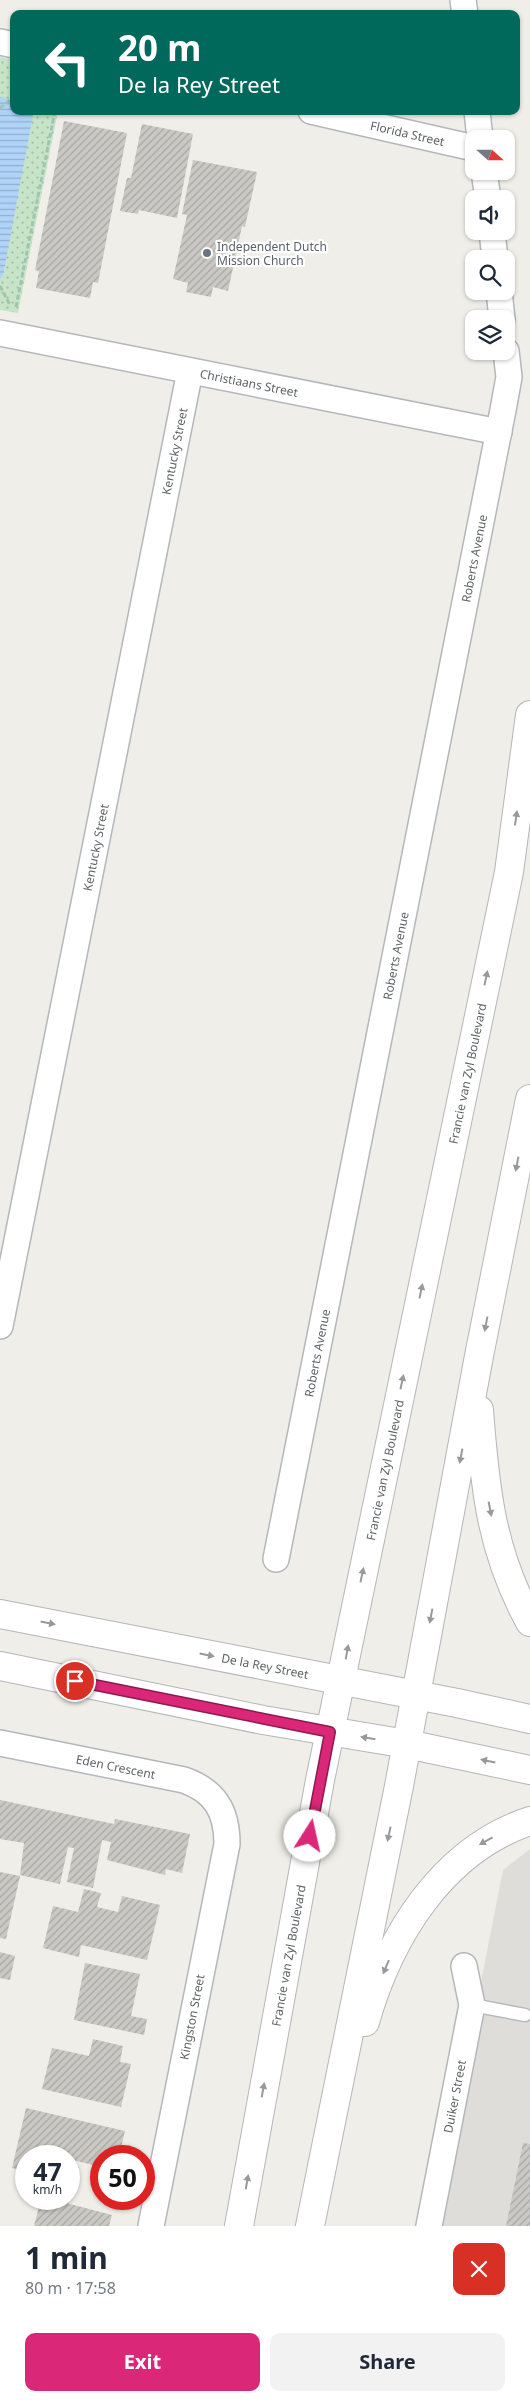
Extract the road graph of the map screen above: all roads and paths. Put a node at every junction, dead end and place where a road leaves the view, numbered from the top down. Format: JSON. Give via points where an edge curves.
{"nodes":[{"id":1,"x":10,"y":100,"type":"edge"},
{"id":2,"x":0,"y":108,"type":"edge"},
{"id":3,"x":54,"y":115,"type":"edge"},
{"id":4,"x":329,"y":115,"type":"edge"},
{"id":5,"x":477,"y":115,"type":"edge"},
{"id":6,"x":479,"y":130,"type":"edge"},
{"id":7,"x":465,"y":146,"type":"edge"},
{"id":8,"x":0,"y":286,"type":"edge"},
{"id":9,"x":0,"y":333,"type":"edge"},
{"id":10,"x":507,"y":360,"type":"edge"},
{"id":11,"x":190,"y":371,"type":"junction"},
{"id":12,"x":499,"y":432,"type":"junction"},
{"id":13,"x":530,"y":715,"type":"edge"},
{"id":14,"x":530,"y":1099,"type":"edge"},
{"id":15,"x":0,"y":1326,"type":"edge"},
{"id":16,"x":479,"y":1356,"type":"junction"},
{"id":17,"x":276,"y":1558,"type":"dead end"},
{"id":18,"x":0,"y":1614,"type":"edge"},
{"id":19,"x":530,"y":1622,"type":"edge"},
{"id":20,"x":0,"y":1666,"type":"edge"},
{"id":21,"x":341,"y":1681,"type":"junction"},
{"id":22,"x":417,"y":1696,"type":"junction"},
{"id":23,"x":530,"y":1719,"type":"edge"},
{"id":24,"x":330,"y":1732,"type":"junction"},
{"id":25,"x":0,"y":1743,"type":"edge"},
{"id":26,"x":407,"y":1744,"type":"junction"},
{"id":27,"x":530,"y":1770,"type":"edge"},
{"id":28,"x":221,"y":1808,"type":"joint"},
{"id":29,"x":530,"y":1821,"type":"edge"},
{"id":30,"x":464,"y":1966,"type":"dead end"},
{"id":31,"x":472,"y":2005,"type":"junction"},
{"id":32,"x":525,"y":2015,"type":"dead end"},
{"id":33,"x":315,"y":2199,"type":"junction"},
{"id":34,"x":151,"y":2226,"type":"edge"},
{"id":35,"x":239,"y":2226,"type":"edge"},
{"id":36,"x":310,"y":2226,"type":"edge"},
{"id":37,"x":430,"y":2226,"type":"edge"}],
"edges":[{"from":1,"to":2,"type":"path"},
{"from":3,"to":8,"type":"path","via":[[14,315]]},
{"from":4,"to":7,"type":"street","name":"Florida Street"},
{"from":5,"to":6,"type":"street"},
{"from":9,"to":11,"type":"street","name":"Christiaans Street"},
{"from":10,"to":12,"type":"street","name":"Roberts Avenue","via":[[509,377]]},
{"from":11,"to":12,"type":"street","name":"Christiaans Street"},
{"from":11,"to":15,"type":"street","name":"Kentucky Street"},
{"from":12,"to":17,"type":"street","name":"Roberts Avenue"},
{"from":21,"to":13,"type":"main road","name":"Francie van Zyl Boulevard","one_way":true,"via":[[509,872]]},
{"from":14,"to":16,"type":"main road","one_way":true},
{"from":16,"to":19,"type":"main road","one_way":true,"via":[[478,1410],[484,1482],[498,1551]]},
{"from":16,"to":22,"type":"main road","one_way":true},
{"from":18,"to":21,"type":"main road","name":"De la Rey Street","one_way":true},
{"from":20,"to":24,"type":"main road"},
{"from":21,"to":22,"type":"main road","name":"De la Rey Street"},
{"from":21,"to":24,"type":"main road","name":"Francie van Zyl Boulevard"},
{"from":22,"to":23,"type":"main road","name":"De la Rey Street"},
{"from":22,"to":26,"type":"main road"},
{"from":26,"to":24,"type":"main road","one_way":true},
{"from":35,"to":24,"type":"main road","name":"Francie van Zyl Boulevard","one_way":true},
{"from":25,"to":28,"type":"street","name":"Eden Crescent","via":[[184,1780],[208,1792]]},
{"from":27,"to":26,"type":"main road","one_way":true},
{"from":26,"to":33,"type":"main road","one_way":true},
{"from":28,"to":34,"type":"street","name":"Kingston Street","via":[[226,1844]]},
{"from":29,"to":33,"type":"main road","one_way":true,"via":[[476,1847],[412,1914],[368,2012]]},
{"from":30,"to":31,"type":"street","name":"Duiker Street"},
{"from":31,"to":32,"type":"lane"},
{"from":31,"to":37,"type":"street","name":"Duiker Street"},
{"from":33,"to":36,"type":"main road"}]}
